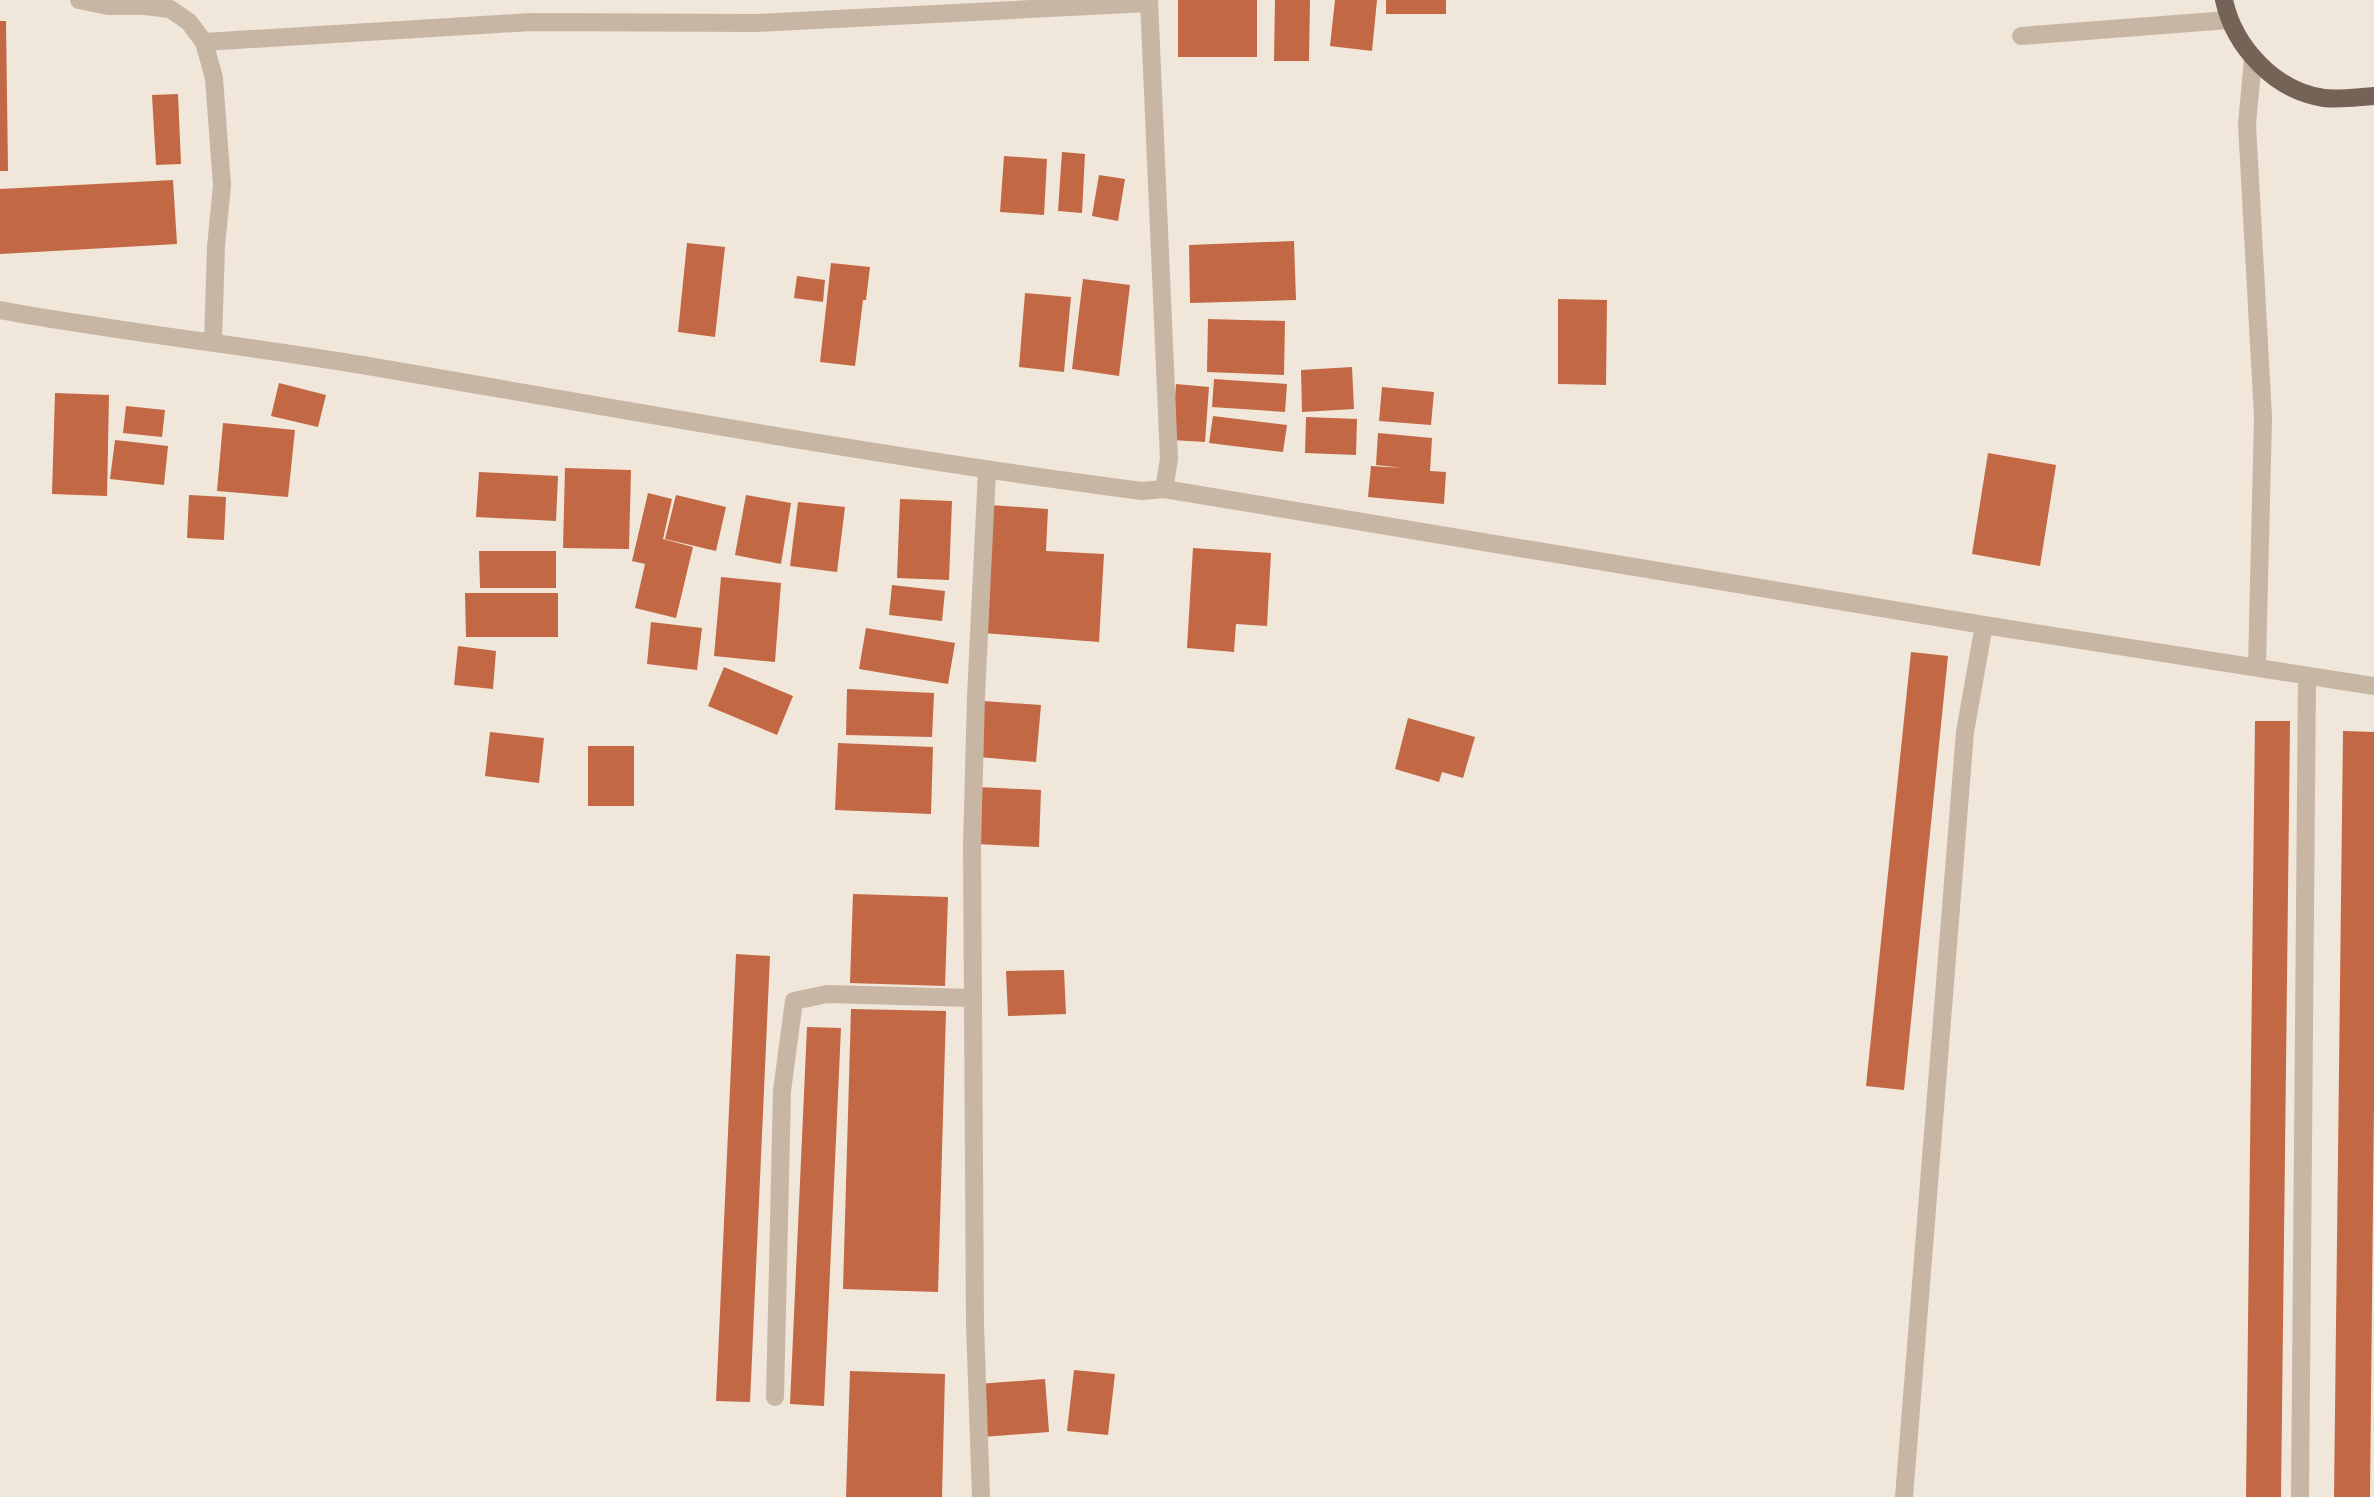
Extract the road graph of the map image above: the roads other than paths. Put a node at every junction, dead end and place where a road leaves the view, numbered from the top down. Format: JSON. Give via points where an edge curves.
{"nodes":[{"id":1,"x":79,"y":0,"type":"edge"},
{"id":2,"x":2224,"y":0,"type":"edge"},
{"id":3,"x":1149,"y":1,"type":"edge"},
{"id":4,"x":2228,"y":20,"type":"junction"},
{"id":5,"x":2021,"y":36,"type":"dead end"},
{"id":6,"x":205,"y":42,"type":"junction"},
{"id":7,"x":2253,"y":60,"type":"junction"},
{"id":8,"x":2374,"y":96,"type":"edge"},
{"id":9,"x":0,"y":310,"type":"edge"},
{"id":10,"x":213,"y":342,"type":"junction"},
{"id":11,"x":987,"y":471,"type":"junction"},
{"id":12,"x":1164,"y":489,"type":"junction"},
{"id":13,"x":1984,"y":625,"type":"junction"},
{"id":14,"x":2257,"y":666,"type":"junction"},
{"id":15,"x":2307,"y":676,"type":"junction"},
{"id":16,"x":2374,"y":686,"type":"edge"},
{"id":17,"x":973,"y":998,"type":"junction"},
{"id":18,"x":775,"y":1396,"type":"dead end"},
{"id":19,"x":981,"y":1497,"type":"edge"},
{"id":20,"x":1904,"y":1497,"type":"edge"},
{"id":21,"x":2300,"y":1497,"type":"edge"}],
"edges":[{"from":1,"to":6,"type":"street","via":[[170,9],[189,22]]},
{"from":2,"to":4,"type":"main road"},
{"from":3,"to":6,"type":"street","via":[[756,23],[531,22]]},
{"from":3,"to":12,"type":"street","via":[[1168,445]]},
{"from":4,"to":5,"type":"street"},
{"from":4,"to":7,"type":"main road"},
{"from":6,"to":10,"type":"street","via":[[214,78],[222,185]]},
{"from":7,"to":8,"type":"main road","via":[[2300,91],[2325,98]]},
{"from":7,"to":14,"type":"street","via":[[2247,124],[2263,417]]},
{"from":9,"to":10,"type":"street"},
{"from":10,"to":11,"type":"street"},
{"from":11,"to":12,"type":"street","via":[[1142,491]]},
{"from":11,"to":17,"type":"street","via":[[976,696]]},
{"from":12,"to":13,"type":"street"},
{"from":13,"to":14,"type":"street"},
{"from":13,"to":20,"type":"street","via":[[1965,732]]},
{"from":14,"to":15,"type":"street"},
{"from":15,"to":16,"type":"street"},
{"from":15,"to":21,"type":"street"},
{"from":17,"to":18,"type":"street","via":[[827,994],[794,1001],[782,1091]]},
{"from":17,"to":19,"type":"street"}]}
